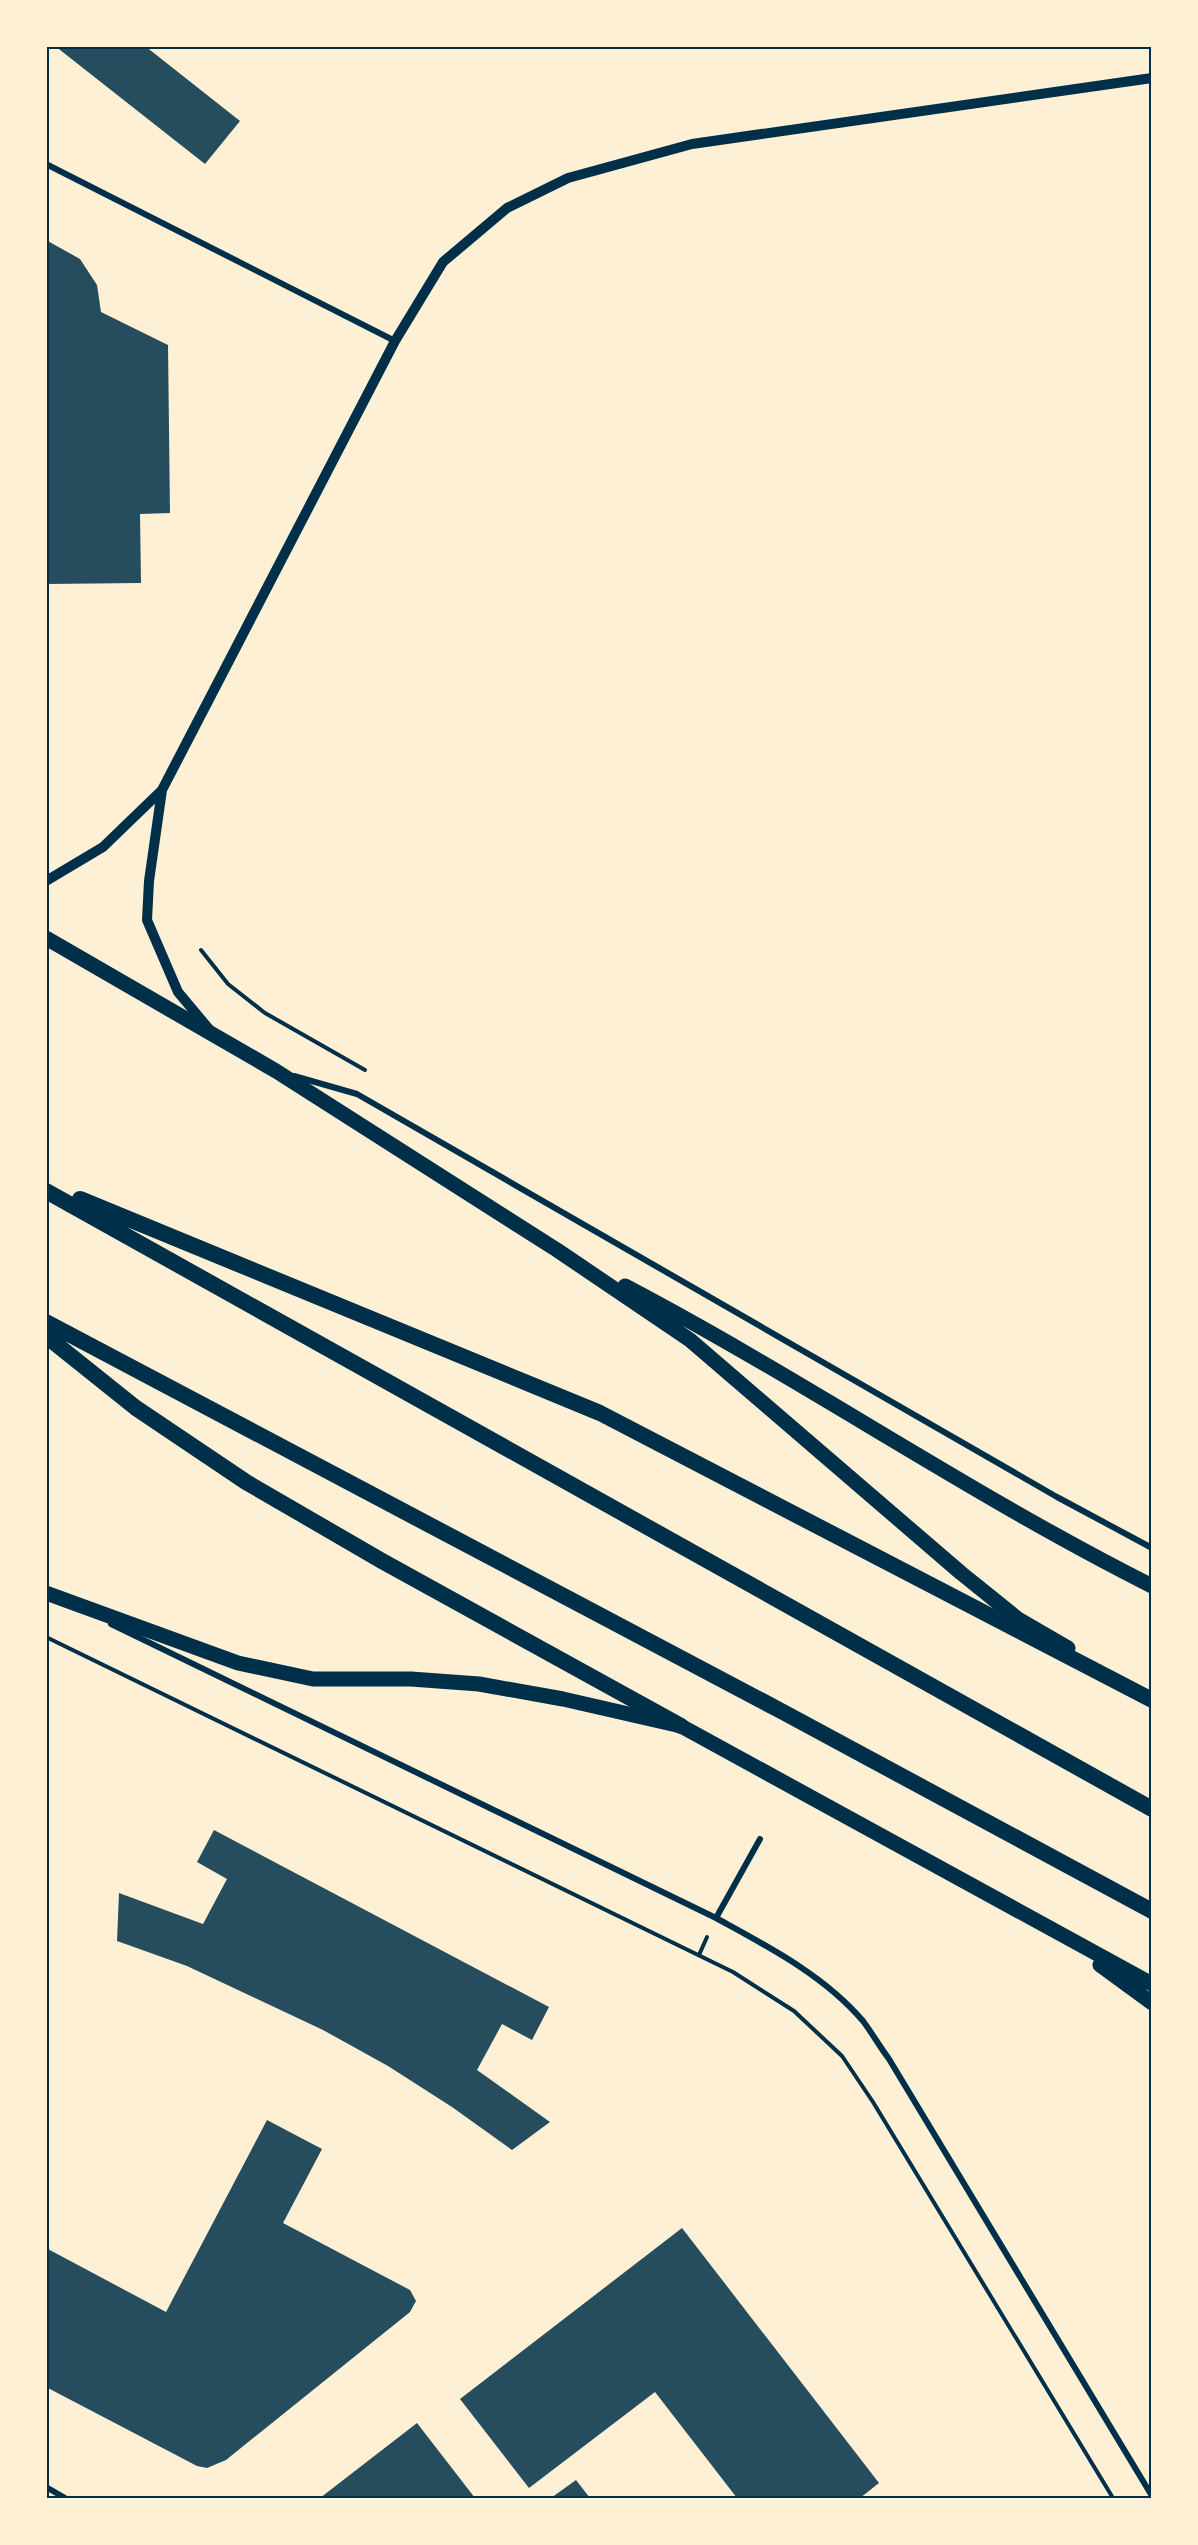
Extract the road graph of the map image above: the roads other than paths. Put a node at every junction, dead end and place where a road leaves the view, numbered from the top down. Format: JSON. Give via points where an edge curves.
{"nodes":[{"id":1,"x":1152,"y":78,"type":"edge"},
{"id":2,"x":46,"y":164,"type":"edge"},
{"id":3,"x":395,"y":340,"type":"junction"},
{"id":4,"x":162,"y":790,"type":"junction"},
{"id":5,"x":46,"y":880,"type":"edge"},
{"id":6,"x":46,"y":938,"type":"edge"},
{"id":7,"x":216,"y":1038,"type":"junction"},
{"id":8,"x":276,"y":1071,"type":"junction"},
{"id":9,"x":46,"y":1186,"type":"edge"},
{"id":10,"x":46,"y":1191,"type":"edge"},
{"id":11,"x":557,"y":1250,"type":"junction"},
{"id":12,"x":46,"y":1322,"type":"edge"},
{"id":13,"x":46,"y":1336,"type":"edge"},
{"id":14,"x":1152,"y":1548,"type":"edge"},
{"id":15,"x":1152,"y":1586,"type":"edge"},
{"id":16,"x":49,"y":1594,"type":"edge"},
{"id":17,"x":1152,"y":1699,"type":"edge"},
{"id":18,"x":681,"y":1726,"type":"junction"},
{"id":19,"x":1152,"y":1809,"type":"edge"},
{"id":20,"x":760,"y":1839,"type":"dead end"},
{"id":21,"x":1152,"y":1911,"type":"edge"},
{"id":22,"x":716,"y":1918,"type":"junction"},
{"id":23,"x":1056,"y":1933,"type":"junction"},
{"id":24,"x":1152,"y":1984,"type":"edge"},
{"id":25,"x":1152,"y":2002,"type":"edge"},
{"id":26,"x":46,"y":2487,"type":"edge"},
{"id":27,"x":1152,"y":2496,"type":"edge"},
{"id":28,"x":65,"y":2499,"type":"edge"}],
"edges":[{"from":1,"to":3,"type":"street","via":[[692,144],[568,178],[507,208],[443,262]]},
{"from":2,"to":3,"type":"street"},
{"from":3,"to":4,"type":"street"},
{"from":4,"to":5,"type":"street","via":[[104,848]]},
{"from":4,"to":7,"type":"street","via":[[147,920],[178,992]]},
{"from":6,"to":7,"type":"main road"},
{"from":7,"to":8,"type":"main road"},
{"from":8,"to":11,"type":"main road"},
{"from":8,"to":14,"type":"street","via":[[357,1094]]},
{"from":9,"to":17,"type":"highway","via":[[600,1413]]},
{"from":10,"to":19,"type":"highway"},
{"from":11,"to":15,"type":"main road","via":[[713,1332],[1065,1540]]},
{"from":11,"to":17,"type":"main road","via":[[690,1340],[1018,1618]]},
{"from":12,"to":21,"type":"highway"},
{"from":13,"to":18,"type":"highway","via":[[136,1408],[246,1482]]},
{"from":16,"to":18,"type":"main road","via":[[238,1663],[314,1679],[479,1684]]},
{"from":16,"to":22,"type":"street"},
{"from":18,"to":23,"type":"main road"},
{"from":20,"to":22,"type":"street"},
{"from":22,"to":27,"type":"street","via":[[797,1965],[862,2020]]},
{"from":23,"to":24,"type":"main road"},
{"from":23,"to":25,"type":"main road"},
{"from":26,"to":28,"type":"street"}]}
